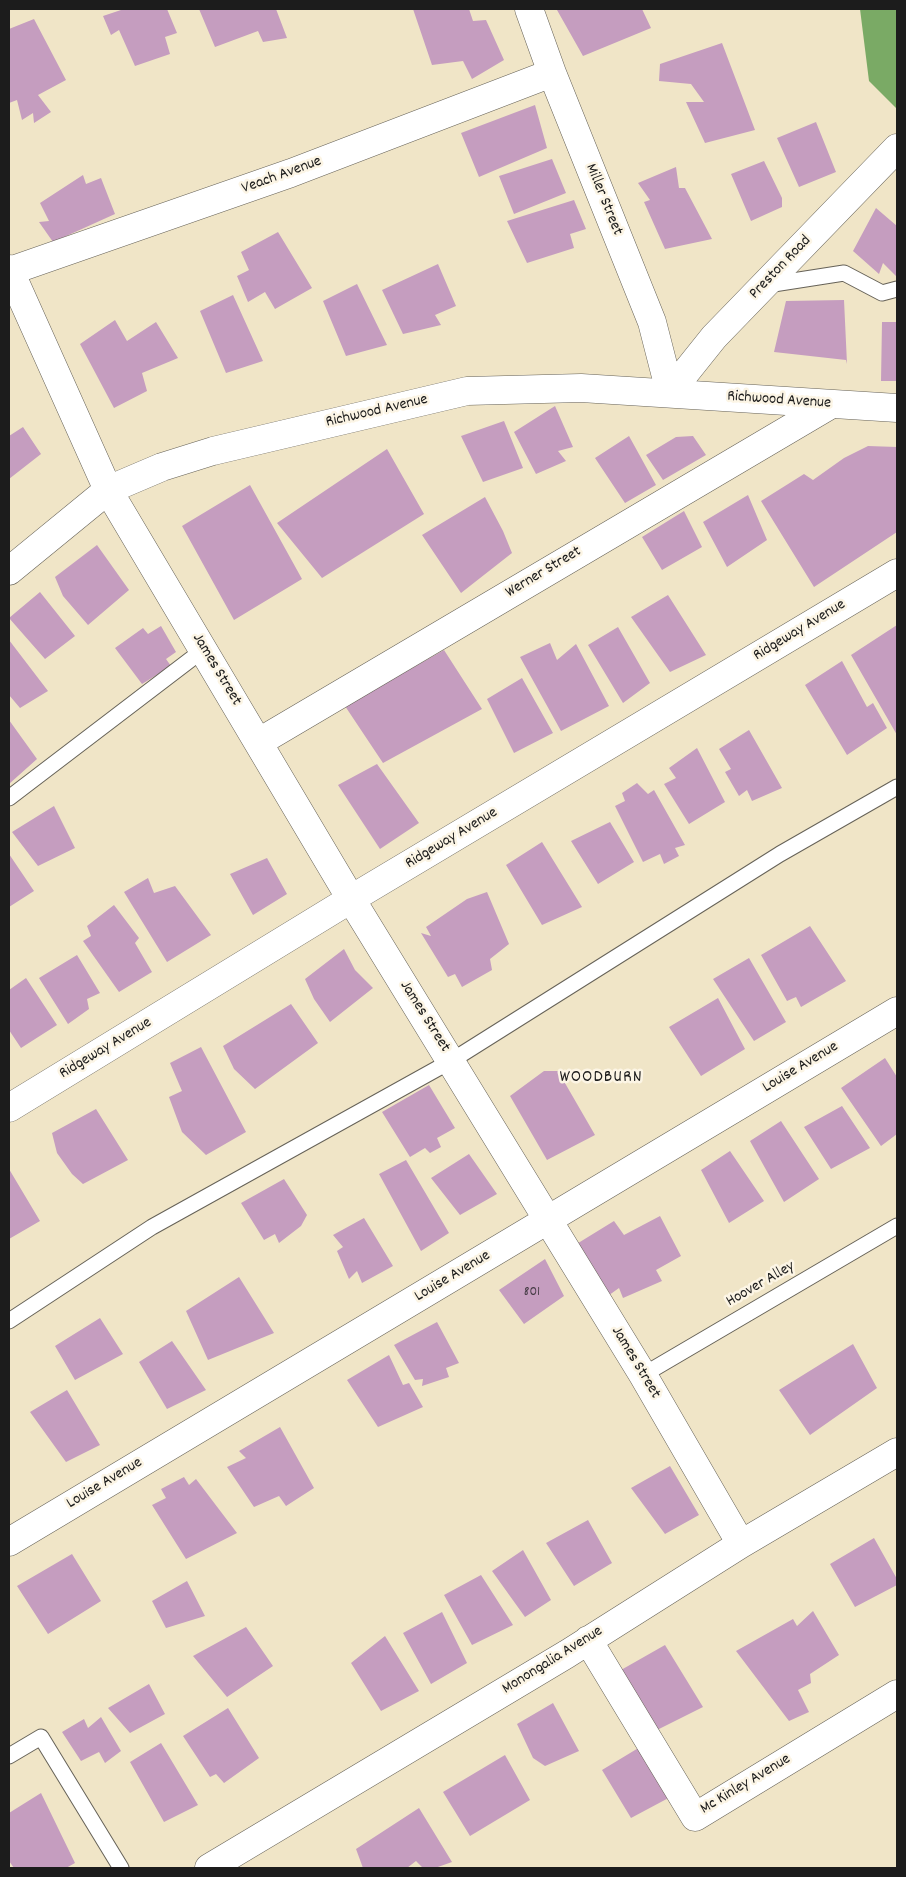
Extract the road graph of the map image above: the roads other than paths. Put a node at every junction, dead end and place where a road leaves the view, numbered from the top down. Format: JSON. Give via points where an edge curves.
{"nodes":[{"id":1,"x":529,"y":9,"type":"edge"},
{"id":2,"x":552,"y":72,"type":"junction"},
{"id":3,"x":897,"y":148,"type":"edge"},
{"id":4,"x":9,"y":270,"type":"edge"},
{"id":5,"x":764,"y":286,"type":"junction"},
{"id":6,"x":897,"y":289,"type":"edge"},
{"id":7,"x":670,"y":392,"type":"junction"},
{"id":8,"x":830,"y":405,"type":"junction"},
{"id":9,"x":897,"y":408,"type":"edge"},
{"id":10,"x":108,"y":490,"type":"junction"},
{"id":11,"x":9,"y":571,"type":"edge"},
{"id":12,"x":897,"y":573,"type":"edge"},
{"id":13,"x":203,"y":650,"type":"junction"},
{"id":14,"x":259,"y":742,"type":"junction"},
{"id":15,"x":897,"y":787,"type":"edge"},
{"id":16,"x":9,"y":798,"type":"edge"},
{"id":17,"x":351,"y":899,"type":"junction"},
{"id":18,"x":897,"y":1010,"type":"edge"},
{"id":19,"x":451,"y":1061,"type":"junction"},
{"id":20,"x":9,"y":1108,"type":"edge"},
{"id":21,"x":548,"y":1220,"type":"junction"},
{"id":22,"x":897,"y":1226,"type":"edge"},
{"id":23,"x":9,"y":1321,"type":"edge"},
{"id":24,"x":643,"y":1375,"type":"junction"},
{"id":25,"x":897,"y":1452,"type":"edge"},
{"id":26,"x":9,"y":1542,"type":"edge"},
{"id":27,"x":741,"y":1544,"type":"junction"},
{"id":28,"x":588,"y":1640,"type":"junction"},
{"id":29,"x":897,"y":1694,"type":"edge"},
{"id":30,"x":9,"y":1756,"type":"edge"},
{"id":31,"x":122,"y":1868,"type":"edge"},
{"id":32,"x":208,"y":1868,"type":"edge"}],
"edges":[{"from":1,"to":2,"type":"street","name":"Miller Street"},
{"from":2,"to":4,"type":"street","name":"Veach Avenue","via":[[291,173]]},
{"from":2,"to":7,"type":"street","name":"Miller Street","via":[[652,322]]},
{"from":3,"to":5,"type":"street","name":"Preston Road"},
{"from":4,"to":10,"type":"street"},
{"from":5,"to":6,"type":"lane","via":[[844,273],[882,293]]},
{"from":5,"to":7,"type":"street","name":"Preston Road","via":[[714,337]]},
{"from":7,"to":8,"type":"street","name":"Richwood Avenue"},
{"from":7,"to":10,"type":"street","name":"Richwood Avenue","via":[[581,388],[467,391],[213,451],[162,467]]},
{"from":8,"to":9,"type":"street","name":"Richwood Avenue"},
{"from":8,"to":14,"type":"street","name":"Werner Street"},
{"from":10,"to":11,"type":"street","name":"Richwood Avenue"},
{"from":10,"to":13,"type":"street","name":"James Street"},
{"from":12,"to":17,"type":"street","name":"Ridgeway Avenue"},
{"from":13,"to":14,"type":"street","name":"James Street"},
{"from":13,"to":16,"type":"lane"},
{"from":14,"to":17,"type":"street","name":"James Street"},
{"from":15,"to":19,"type":"lane","via":[[771,860]]},
{"from":17,"to":19,"type":"street","name":"James Street"},
{"from":17,"to":20,"type":"street","name":"Ridgeway Avenue"},
{"from":18,"to":21,"type":"street","name":"Louise Avenue"},
{"from":19,"to":21,"type":"street","name":"James Street"},
{"from":19,"to":23,"type":"lane","via":[[152,1227]]},
{"from":21,"to":24,"type":"street","name":"James Street"},
{"from":21,"to":26,"type":"street","name":"Louise Avenue"},
{"from":22,"to":24,"type":"lane","name":"Hoover Alley"},
{"from":24,"to":27,"type":"street","name":"James Street"},
{"from":25,"to":27,"type":"street","name":"Monongalia Avenue"},
{"from":27,"to":28,"type":"street","name":"Monongalia Avenue"},
{"from":28,"to":29,"type":"street","name":"Mc Kinley Avenue","via":[[694,1817]]},
{"from":28,"to":32,"type":"street","name":"Monongalia Avenue"},
{"from":30,"to":31,"type":"lane","via":[[41,1737]]}]}
